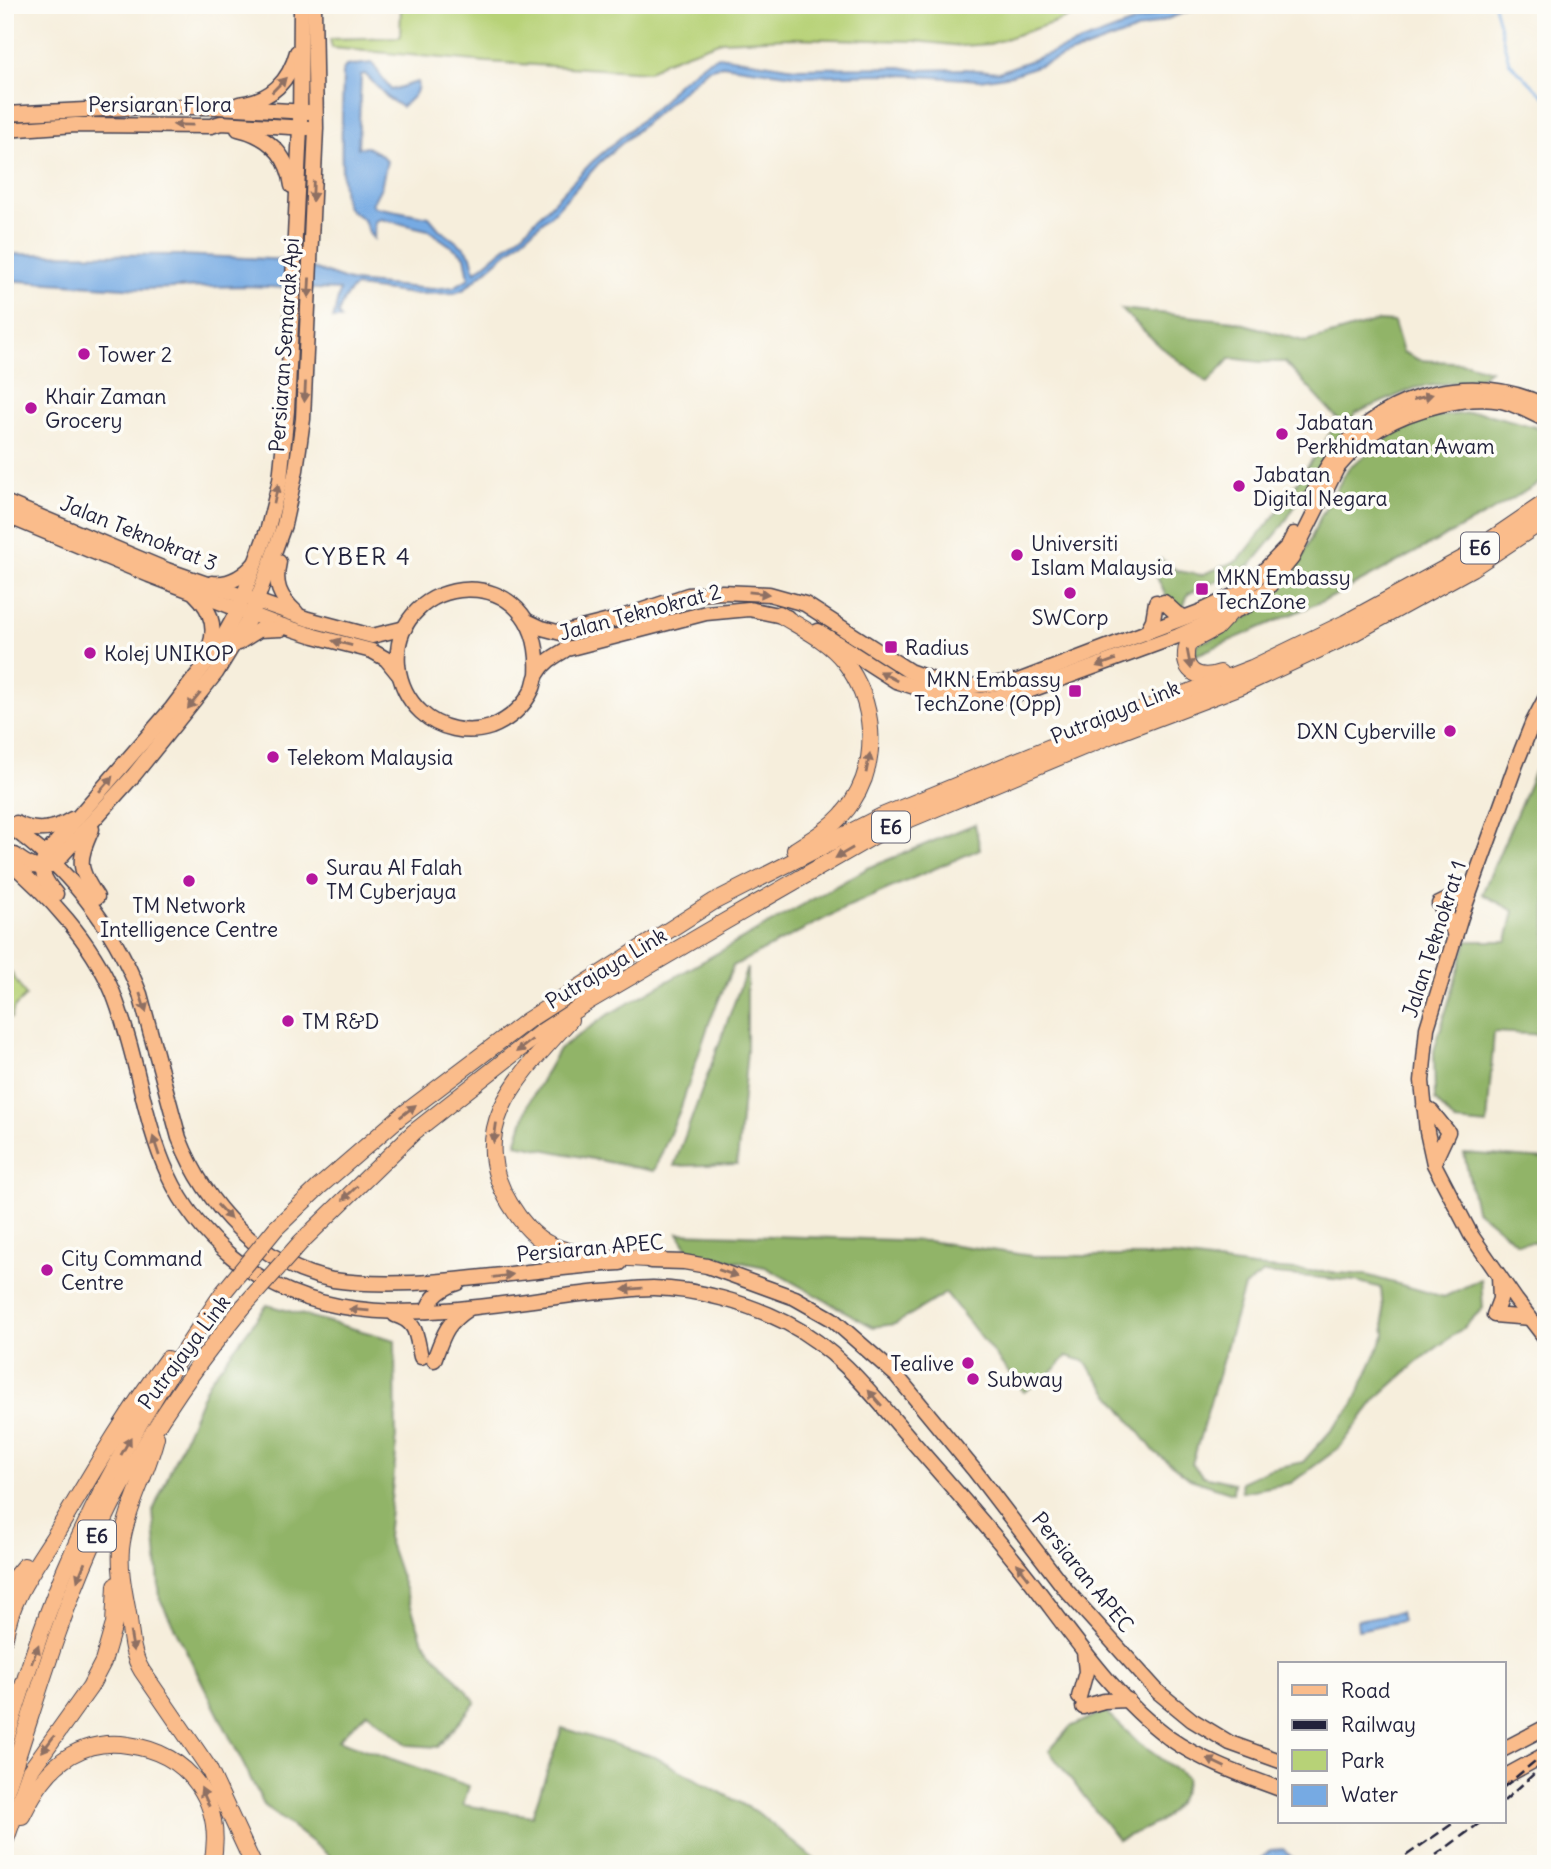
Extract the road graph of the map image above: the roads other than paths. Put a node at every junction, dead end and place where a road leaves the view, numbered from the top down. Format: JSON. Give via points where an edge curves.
{"nodes":[{"id":1,"x":314,"y":5,"type":"edge"},
{"id":2,"x":301,"y":12,"type":"edge"},
{"id":3,"x":217,"y":107,"type":"junction"},
{"id":4,"x":301,"y":112,"type":"junction"},
{"id":5,"x":5,"y":114,"type":"edge"},
{"id":6,"x":316,"y":120,"type":"junction"},
{"id":7,"x":211,"y":126,"type":"junction"},
{"id":8,"x":300,"y":127,"type":"junction"},
{"id":9,"x":5,"y":130,"type":"edge"},
{"id":10,"x":294,"y":219,"type":"junction"},
{"id":11,"x":1546,"y":406,"type":"edge"},
{"id":12,"x":1546,"y":419,"type":"edge"},
{"id":13,"x":5,"y":502,"type":"edge"},
{"id":14,"x":1546,"y":502,"type":"edge"},
{"id":15,"x":5,"y":515,"type":"edge"},
{"id":16,"x":285,"y":519,"type":"junction"},
{"id":17,"x":1546,"y":519,"type":"edge"},
{"id":18,"x":258,"y":560,"type":"junction"},
{"id":19,"x":196,"y":586,"type":"junction"},
{"id":20,"x":248,"y":605,"type":"junction"},
{"id":21,"x":779,"y":614,"type":"junction"},
{"id":22,"x":1229,"y":614,"type":"junction"},
{"id":23,"x":1185,"y":617,"type":"junction"},
{"id":24,"x":527,"y":621,"type":"junction"},
{"id":25,"x":299,"y":624,"type":"junction"},
{"id":26,"x":405,"y":628,"type":"junction"},
{"id":27,"x":1146,"y":633,"type":"junction"},
{"id":28,"x":234,"y":646,"type":"junction"},
{"id":29,"x":1266,"y":661,"type":"junction"},
{"id":30,"x":537,"y":674,"type":"junction"},
{"id":31,"x":399,"y":675,"type":"junction"},
{"id":32,"x":187,"y":690,"type":"junction"},
{"id":33,"x":1546,"y":697,"type":"edge"},
{"id":34,"x":83,"y":811,"type":"junction"},
{"id":35,"x":98,"y":815,"type":"junction"},
{"id":36,"x":5,"y":817,"type":"edge"},
{"id":37,"x":5,"y":823,"type":"edge"},
{"id":38,"x":5,"y":848,"type":"edge"},
{"id":39,"x":5,"y":858,"type":"edge"},
{"id":40,"x":47,"y":862,"type":"junction"},
{"id":41,"x":1471,"y":888,"type":"junction"},
{"id":42,"x":713,"y":902,"type":"junction"},
{"id":43,"x":1455,"y":937,"type":"junction"},
{"id":44,"x":98,"y":964,"type":"junction"},
{"id":45,"x":132,"y":975,"type":"junction"},
{"id":46,"x":589,"y":1001,"type":"junction"},
{"id":47,"x":661,"y":1260,"type":"junction"},
{"id":48,"x":1499,"y":1276,"type":"junction"},
{"id":49,"x":467,"y":1281,"type":"junction"},
{"id":50,"x":402,"y":1283,"type":"junction"},
{"id":51,"x":221,"y":1297,"type":"junction"},
{"id":52,"x":434,"y":1306,"type":"junction"},
{"id":53,"x":472,"y":1307,"type":"junction"},
{"id":54,"x":389,"y":1313,"type":"junction"},
{"id":55,"x":1530,"y":1318,"type":"junction"},
{"id":56,"x":1546,"y":1339,"type":"edge"},
{"id":57,"x":160,"y":1420,"type":"junction"},
{"id":58,"x":105,"y":1449,"type":"junction"},
{"id":59,"x":151,"y":1457,"type":"junction"},
{"id":60,"x":5,"y":1589,"type":"edge"},
{"id":61,"x":1066,"y":1590,"type":"junction"},
{"id":62,"x":1051,"y":1607,"type":"junction"},
{"id":63,"x":5,"y":1637,"type":"edge"},
{"id":64,"x":1084,"y":1651,"type":"junction"},
{"id":65,"x":1128,"y":1700,"type":"junction"},
{"id":66,"x":1546,"y":1727,"type":"edge"},
{"id":67,"x":5,"y":1742,"type":"edge"},
{"id":68,"x":1506,"y":1748,"type":"edge"},
{"id":69,"x":1546,"y":1754,"type":"edge"},
{"id":70,"x":1278,"y":1760,"type":"edge"},
{"id":71,"x":1506,"y":1776,"type":"edge"},
{"id":72,"x":1278,"y":1788,"type":"edge"},
{"id":73,"x":5,"y":1794,"type":"edge"},
{"id":74,"x":5,"y":1842,"type":"edge"},
{"id":75,"x":212,"y":1864,"type":"edge"},
{"id":76,"x":253,"y":1864,"type":"edge"}],
"edges":[{"from":1,"to":6,"type":"main road","name":"Persiaran Semarak Api"},
{"from":3,"to":2,"type":"main road","one_way":true,"via":[[261,99],[284,81],[297,51]]},
{"from":2,"to":4,"type":"main road","name":"Persiaran Semarak Api"},
{"from":3,"to":4,"type":"main road","name":"Persiaran Flora"},
{"from":3,"to":5,"type":"main road","name":"Persiaran Flora"},
{"from":4,"to":6,"type":"main road","name":"Persiaran Flora"},
{"from":4,"to":8,"type":"main road","name":"Persiaran Semarak Api"},
{"from":6,"to":8,"type":"main road","name":"Persiaran Flora"},
{"from":6,"to":16,"type":"main road","name":"Persiaran Semarak Api","one_way":true,"via":[[301,445]]},
{"from":7,"to":8,"type":"main road","name":"Persiaran Flora"},
{"from":7,"to":9,"type":"main road","name":"Persiaran Flora","one_way":true,"via":[[76,125]]},
{"from":7,"to":10,"type":"main road","via":[[245,130],[278,151],[290,173]]},
{"from":8,"to":10,"type":"main road","name":"Persiaran Semarak Api"},
{"from":18,"to":10,"type":"main road","name":"Persiaran Semarak Api","one_way":true,"via":[[283,454]]},
{"from":23,"to":11,"type":"main road","name":"Jalan Teknokrat 2","one_way":true,"via":[[1245,590],[1269,568],[1288,546],[1336,453],[1388,410],[1429,395],[1480,388],[1506,391]]},
{"from":12,"to":22,"type":"main road","name":"Jalan Teknokrat 2","via":[[1502,401],[1478,400],[1428,408],[1380,428],[1337,468],[1292,558],[1278,576],[1248,604]]},
{"from":13,"to":19,"type":"main road","name":"Jalan Teknokrat 3"},
{"from":14,"to":29,"type":"highway","name":"Putrajaya Link","number":"E6","via":[[1465,558]]},
{"from":15,"to":19,"type":"main road","name":"Jalan Teknokrat 3"},
{"from":16,"to":20,"type":"main road","name":"Persiaran Semarak Api"},
{"from":16,"to":25,"type":"main road","via":[[276,582]]},
{"from":17,"to":46,"type":"highway","name":"Putrajaya Link","number":"E6","one_way":true,"via":[[1472,568],[1265,675],[886,829]]},
{"from":18,"to":19,"type":"main road","via":[[235,579]]},
{"from":18,"to":20,"type":"main road","name":"Persiaran Semarak Api"},
{"from":19,"to":20,"type":"main road","name":"Jalan Teknokrat 3"},
{"from":19,"to":32,"type":"main road","via":[[213,634]]},
{"from":20,"to":25,"type":"main road"},
{"from":20,"to":28,"type":"main road","name":"Persiaran Semarak Api"},
{"from":20,"to":32,"type":"main road","name":"Persiaran Semarak Api"},
{"from":22,"to":21,"type":"main road","name":"Jalan Teknokrat 2","one_way":true,"via":[[1023,693],[981,700],[945,697],[896,681],[841,644]]},
{"from":21,"to":30,"type":"main road","name":"Jalan Teknokrat 2","via":[[749,609],[706,612],[567,649]]},
{"from":42,"to":21,"type":"highway","one_way":true,"via":[[837,821],[851,804],[868,766],[868,713],[854,676],[832,649]]},
{"from":22,"to":29,"type":"highway","one_way":true,"via":[[1216,628],[1188,643],[1190,669],[1202,677]]},
{"from":23,"to":27,"type":"main road","name":"Jalan Teknokrat 2"},
{"from":23,"to":27,"type":"main road","via":[[1160,602]]},
{"from":24,"to":26,"type":"main road","via":[[500,596],[464,589],[429,600]]},
{"from":24,"to":27,"type":"main road","name":"Jalan Teknokrat 2","one_way":true,"via":[[562,633],[688,595],[769,594],[805,604],[909,671],[939,682],[973,686],[1017,681]]},
{"from":24,"to":30,"type":"main road","via":[[535,637]]},
{"from":25,"to":26,"type":"main road","via":[[372,636]]},
{"from":25,"to":28,"type":"main road","via":[[259,630]]},
{"from":31,"to":25,"type":"main road","one_way":true,"via":[[373,651]]},
{"from":26,"to":31,"type":"main road"},
{"from":28,"to":35,"type":"main road","name":"Persiaran Semarak Api","one_way":true,"via":[[201,693]]},
{"from":29,"to":42,"type":"highway","name":"Putrajaya Link","number":"E6","via":[[882,816]]},
{"from":30,"to":31,"type":"main road","via":[[515,713],[489,727],[461,730],[422,713]]},
{"from":34,"to":32,"type":"main road","name":"Persiaran Semarak Api","one_way":true},
{"from":33,"to":41,"type":"main road","name":"Jalan Teknokrat 1"},
{"from":34,"to":36,"type":"main road","via":[[63,825],[43,830],[31,830]]},
{"from":34,"to":40,"type":"main road","name":"Persiaran Semarak Api"},
{"from":35,"to":40,"type":"main road","name":"Persiaran Semarak Api"},
{"from":35,"to":45,"type":"main road","via":[[80,865],[117,931]]},
{"from":37,"to":40,"type":"main road","name":"Persiaran APEC"},
{"from":38,"to":40,"type":"main road","via":[[26,864]]},
{"from":39,"to":44,"type":"main road","via":[[61,913]]},
{"from":40,"to":44,"type":"main road","via":[[45,881],[81,925]]},
{"from":40,"to":45,"type":"main road","name":"Persiaran APEC","via":[[83,893],[101,916]]},
{"from":41,"to":43,"type":"main road","name":"Jalan Teknokrat 1"},
{"from":41,"to":43,"type":"main road","via":[[1439,904]]},
{"from":51,"to":42,"type":"highway","name":"Putrajaya Link","number":"E6","one_way":true,"bridge":true,"via":[[276,1228],[401,1116],[528,1020]]},
{"from":43,"to":48,"type":"main road","name":"Jalan Teknokrat 1","via":[[1427,1028],[1424,1107],[1448,1132],[1434,1164]]},
{"from":54,"to":44,"type":"main road","one_way":true,"via":[[328,1306],[274,1286],[233,1259],[197,1223],[159,1157],[120,1014]]},
{"from":45,"to":50,"type":"main road","name":"Persiaran APEC","one_way":true,"via":[[179,1138],[196,1176],[217,1206],[271,1254],[318,1276]]},
{"from":46,"to":47,"type":"highway","one_way":true,"via":[[522,1072],[498,1111],[493,1143],[497,1176],[515,1211],[547,1244],[569,1252]]},
{"from":46,"to":57,"type":"highway","name":"Putrajaya Link","number":"E6","one_way":true,"bridge":true,"via":[[540,1033],[414,1132],[301,1242],[244,1306]]},
{"from":49,"to":47,"type":"main road","name":"Persiaran APEC","one_way":true},
{"from":47,"to":61,"type":"main road","name":"Persiaran APEC","one_way":true,"via":[[707,1266],[796,1298],[865,1345],[896,1374]]},
{"from":48,"to":55,"type":"main road"},
{"from":48,"to":55,"type":"main road","via":[[1500,1299],[1494,1315]]},
{"from":49,"to":50,"type":"main road","name":"Persiaran APEC"},
{"from":49,"to":52,"type":"main road","via":[[447,1286]]},
{"from":50,"to":52,"type":"main road","via":[[421,1289]]},
{"from":51,"to":58,"type":"highway","via":[[172,1352]]},
{"from":67,"to":51,"type":"highway","name":"Putrajaya Link","number":"E6","one_way":true,"via":[[58,1589],[87,1521],[133,1433]]},
{"from":52,"to":53,"type":"main road"},
{"from":52,"to":54,"type":"main road"},
{"from":53,"to":54,"type":"main road","via":[[451,1321],[428,1358],[408,1319]]},
{"from":62,"to":53,"type":"main road","one_way":true,"via":[[854,1373],[787,1323],[707,1294],[650,1288]]},
{"from":55,"to":56,"type":"main road"},
{"from":57,"to":59,"type":"highway"},
{"from":57,"to":73,"type":"highway","name":"Putrajaya Link","number":"E6","one_way":true,"via":[[78,1578]]},
{"from":58,"to":60,"type":"highway"},
{"from":58,"to":63,"type":"highway","via":[[23,1584]]},
{"from":59,"to":74,"type":"highway","one_way":true,"via":[[119,1529],[114,1624],[108,1648],[97,1676],[30,1771]]},
{"from":59,"to":76,"type":"highway","one_way":true,"via":[[127,1518],[120,1552],[135,1654],[208,1767]]},
{"from":61,"to":62,"type":"main road","via":[[1113,1655],[1112,1662],[1100,1659]]},
{"from":61,"to":70,"type":"main road","name":"Persiaran APEC","via":[[1158,1692],[1192,1720],[1230,1743]]},
{"from":62,"to":64,"type":"main road"},
{"from":64,"to":65,"type":"main road"},
{"from":64,"to":65,"type":"main road","via":[[1081,1702]]},
{"from":72,"to":65,"type":"main road","one_way":true,"via":[[1236,1773],[1171,1738]]},
{"from":66,"to":68,"type":"main road"},
{"from":69,"to":71,"type":"main road"},
{"from":75,"to":74,"type":"highway","one_way":true,"via":[[215,1838],[210,1807],[198,1782],[186,1769],[148,1748],[109,1744],[73,1754],[52,1769]]}]}
